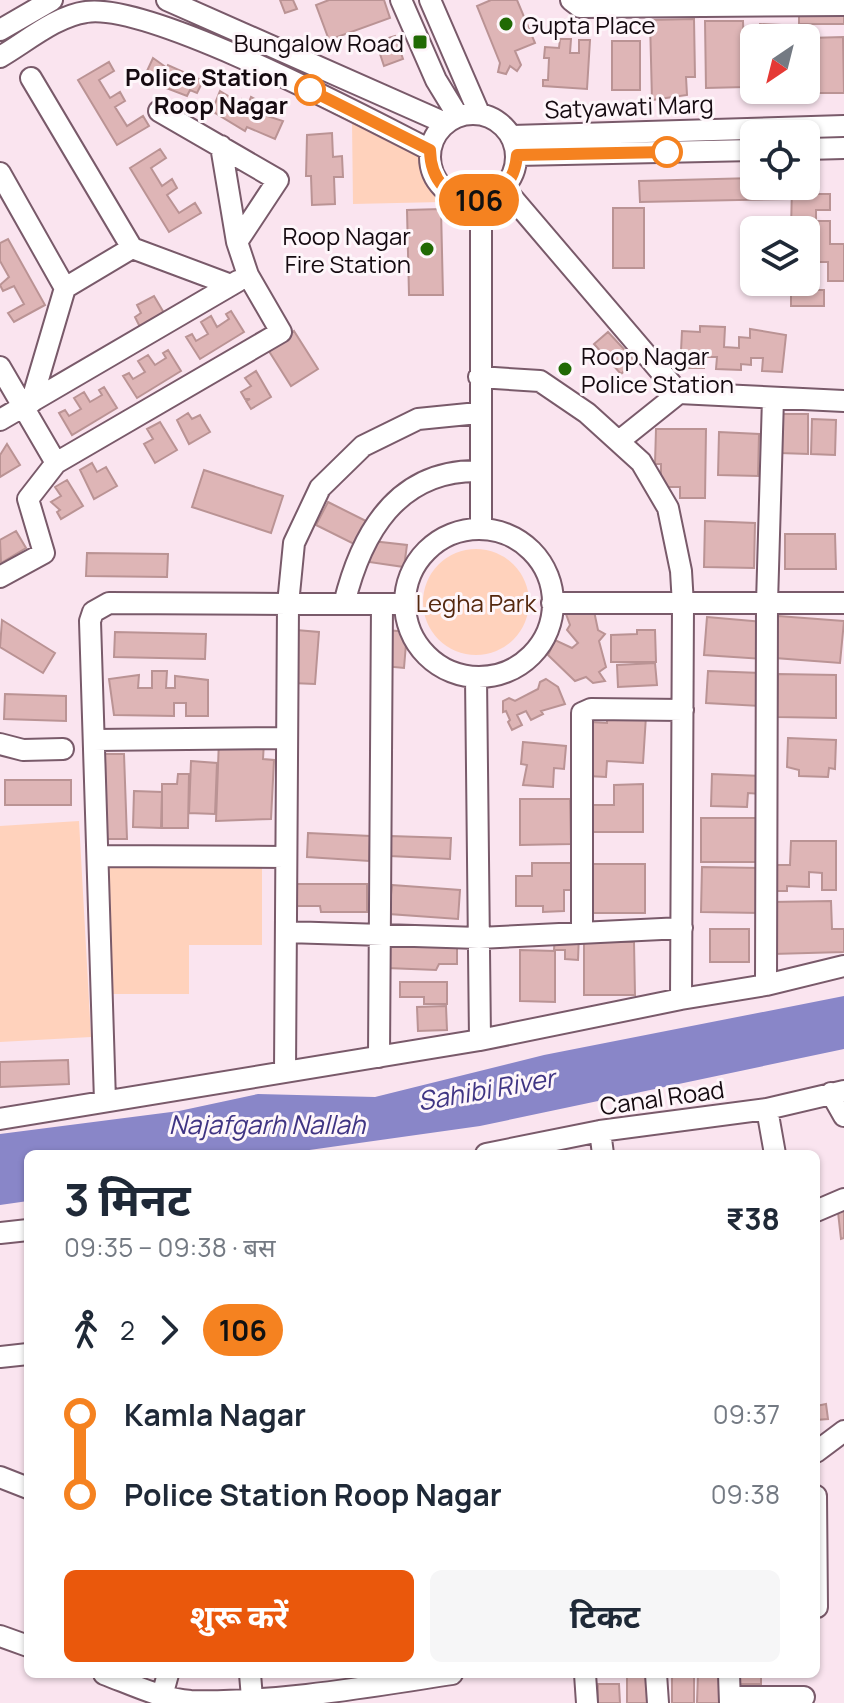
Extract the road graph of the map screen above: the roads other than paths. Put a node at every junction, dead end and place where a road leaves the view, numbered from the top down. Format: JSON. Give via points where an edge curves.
{"nodes":[{"id":1,"x":52,"y":0,"type":"edge"},
{"id":2,"x":167,"y":0,"type":"edge"},
{"id":3,"x":401,"y":0,"type":"edge"},
{"id":4,"x":430,"y":0,"type":"edge"},
{"id":5,"x":568,"y":1,"type":"edge"},
{"id":6,"x":745,"y":2,"type":"edge"},
{"id":7,"x":650,"y":3,"type":"edge"},
{"id":8,"x":844,"y":5,"type":"edge"},
{"id":9,"x":0,"y":30,"type":"edge"},
{"id":10,"x":0,"y":57,"type":"edge"},
{"id":11,"x":31,"y":78,"type":"dead end"},
{"id":12,"x":159,"y":111,"type":"dead end"},
{"id":13,"x":461,"y":117,"type":"junction"},
{"id":14,"x":844,"y":126,"type":"edge"},
{"id":15,"x":514,"y":145,"type":"junction"},
{"id":16,"x":221,"y":146,"type":"junction"},
{"id":17,"x":844,"y":148,"type":"edge"},
{"id":18,"x":820,"y":149,"type":"edge"},
{"id":19,"x":430,"y":150,"type":"junction"},
{"id":20,"x":740,"y":150,"type":"edge"},
{"id":21,"x":0,"y":173,"type":"edge"},
{"id":22,"x":504,"y":188,"type":"junction"},
{"id":23,"x":481,"y":200,"type":"junction"},
{"id":24,"x":237,"y":242,"type":"junction"},
{"id":25,"x":132,"y":248,"type":"junction"},
{"id":26,"x":240,"y":280,"type":"junction"},
{"id":27,"x":65,"y":288,"type":"junction"},
{"id":28,"x":0,"y":367,"type":"edge"},
{"id":29,"x":479,"y":377,"type":"junction"},
{"id":30,"x":679,"y":393,"type":"junction"},
{"id":31,"x":773,"y":398,"type":"junction"},
{"id":32,"x":844,"y":401,"type":"edge"},
{"id":33,"x":27,"y":405,"type":"junction"},
{"id":34,"x":478,"y":413,"type":"junction"},
{"id":35,"x":0,"y":420,"type":"edge"},
{"id":36,"x":619,"y":441,"type":"junction"},
{"id":37,"x":56,"y":463,"type":"junction"},
{"id":38,"x":480,"y":471,"type":"junction"},
{"id":39,"x":481,"y":529,"type":"junction"},
{"id":40,"x":0,"y":577,"type":"edge"},
{"id":41,"x":552,"y":603,"type":"junction"},
{"id":42,"x":767,"y":603,"type":"junction"},
{"id":43,"x":844,"y":603,"type":"edge"},
{"id":44,"x":288,"y":604,"type":"junction"},
{"id":45,"x":344,"y":604,"type":"junction"},
{"id":46,"x":382,"y":604,"type":"junction"},
{"id":47,"x":405,"y":605,"type":"junction"},
{"id":48,"x":683,"y":605,"type":"junction"},
{"id":49,"x":476,"y":677,"type":"junction"},
{"id":50,"x":683,"y":710,"type":"junction"},
{"id":51,"x":284,"y":738,"type":"junction"},
{"id":52,"x":95,"y":740,"type":"junction"},
{"id":53,"x":0,"y":744,"type":"edge"},
{"id":54,"x":63,"y":749,"type":"dead end"},
{"id":55,"x":100,"y":856,"type":"junction"},
{"id":56,"x":286,"y":857,"type":"junction"},
{"id":57,"x":682,"y":928,"type":"junction"},
{"id":58,"x":582,"y":930,"type":"junction"},
{"id":59,"x":286,"y":932,"type":"junction"},
{"id":60,"x":378,"y":937,"type":"junction"},
{"id":61,"x":479,"y":938,"type":"junction"},
{"id":62,"x":844,"y":966,"type":"edge"},
{"id":63,"x":766,"y":985,"type":"junction"},
{"id":64,"x":681,"y":999,"type":"junction"},
{"id":65,"x":480,"y":1040,"type":"junction"},
{"id":66,"x":379,"y":1057,"type":"junction"},
{"id":67,"x":285,"y":1072,"type":"junction"},
{"id":68,"x":838,"y":1092,"type":"edge"},
{"id":69,"x":105,"y":1101,"type":"junction"},
{"id":70,"x":767,"y":1109,"type":"junction"},
{"id":71,"x":844,"y":1116,"type":"edge"},
{"id":72,"x":0,"y":1119,"type":"edge"},
{"id":73,"x":600,"y":1131,"type":"junction"},
{"id":74,"x":506,"y":1150,"type":"edge"},
{"id":75,"x":602,"y":1150,"type":"edge"},
{"id":76,"x":774,"y":1150,"type":"edge"},
{"id":77,"x":844,"y":1199,"type":"edge"},
{"id":78,"x":820,"y":1209,"type":"edge"},
{"id":79,"x":24,"y":1230,"type":"edge"},
{"id":80,"x":0,"y":1233,"type":"edge"},
{"id":81,"x":24,"y":1354,"type":"edge"},
{"id":82,"x":0,"y":1357,"type":"edge"},
{"id":83,"x":844,"y":1431,"type":"edge"},
{"id":84,"x":820,"y":1449,"type":"edge"},
{"id":85,"x":0,"y":1477,"type":"edge"},
{"id":86,"x":24,"y":1486,"type":"edge"},
{"id":87,"x":0,"y":1636,"type":"edge"},
{"id":88,"x":24,"y":1645,"type":"edge"},
{"id":89,"x":115,"y":1678,"type":"edge"},
{"id":90,"x":167,"y":1678,"type":"edge"},
{"id":91,"x":250,"y":1678,"type":"edge"},
{"id":92,"x":419,"y":1678,"type":"edge"},
{"id":93,"x":585,"y":1678,"type":"edge"},
{"id":94,"x":656,"y":1678,"type":"edge"},
{"id":95,"x":729,"y":1678,"type":"edge"},
{"id":96,"x":162,"y":1696,"type":"junction"},
{"id":97,"x":804,"y":1697,"type":"dead end"},
{"id":98,"x":252,"y":1698,"type":"junction"},
{"id":99,"x":730,"y":1700,"type":"edge"},
{"id":100,"x":190,"y":1702,"type":"edge"},
{"id":101,"x":587,"y":1703,"type":"edge"},
{"id":102,"x":658,"y":1703,"type":"edge"}],
"edges":[{"from":1,"to":9,"type":"street"},
{"from":2,"to":13,"type":"street"},
{"from":3,"to":13,"type":"street","via":[[436,80]]},
{"from":4,"to":13,"type":"street"},
{"from":5,"to":7,"type":"street","via":[[580,7]]},
{"from":6,"to":7,"type":"street"},
{"from":6,"to":8,"type":"street"},
{"from":10,"to":19,"type":"street","via":[[61,20],[87,12],[127,16],[329,98]]},
{"from":11,"to":25,"type":"street"},
{"from":12,"to":16,"type":"street"},
{"from":13,"to":15,"type":"street","via":[[498,121]]},
{"from":13,"to":19,"type":"street"},
{"from":14,"to":15,"type":"street","name":"Satyawati Marg"},
{"from":15,"to":20,"type":"street","name":"Satyawati Marg"},
{"from":15,"to":22,"type":"street","via":[[512,178]]},
{"from":16,"to":24,"type":"street"},
{"from":16,"to":24,"type":"street","via":[[278,180]]},
{"from":17,"to":18,"type":"street"},
{"from":19,"to":23,"type":"street","via":[[435,177],[443,188],[467,200]]},
{"from":21,"to":27,"type":"street"},
{"from":22,"to":23,"type":"street"},
{"from":22,"to":30,"type":"street"},
{"from":23,"to":29,"type":"street"},
{"from":24,"to":26,"type":"street"},
{"from":25,"to":26,"type":"street"},
{"from":25,"to":27,"type":"street"},
{"from":26,"to":33,"type":"street"},
{"from":26,"to":37,"type":"street","via":[[281,332]]},
{"from":27,"to":33,"type":"street"},
{"from":28,"to":33,"type":"street"},
{"from":29,"to":34,"type":"street"},
{"from":29,"to":36,"type":"street","via":[[540,381]]},
{"from":30,"to":31,"type":"street"},
{"from":30,"to":36,"type":"street"},
{"from":31,"to":32,"type":"street"},
{"from":31,"to":42,"type":"street"},
{"from":33,"to":35,"type":"street"},
{"from":33,"to":37,"type":"street"},
{"from":34,"to":38,"type":"street"},
{"from":34,"to":44,"type":"street","via":[[418,419],[363,446],[320,488],[294,543]]},
{"from":36,"to":48,"type":"street","via":[[641,462],[668,508]]},
{"from":37,"to":40,"type":"street","via":[[28,499],[44,553]]},
{"from":38,"to":39,"type":"street"},
{"from":38,"to":45,"type":"street","via":[[435,478],[396,498],[369,532]]},
{"from":39,"to":41,"type":"street","via":[[506,534],[528,548],[544,568]]},
{"from":39,"to":47,"type":"street","via":[[459,531],[418,561],[407,584]]},
{"from":41,"to":48,"type":"street"},
{"from":41,"to":49,"type":"street","via":[[545,638],[529,658],[507,672]]},
{"from":42,"to":43,"type":"street"},
{"from":42,"to":48,"type":"street"},
{"from":42,"to":63,"type":"street"},
{"from":44,"to":45,"type":"street"},
{"from":44,"to":51,"type":"street"},
{"from":44,"to":52,"type":"street","via":[[100,606],[90,621]]},
{"from":45,"to":46,"type":"street"},
{"from":46,"to":47,"type":"street"},
{"from":46,"to":60,"type":"street"},
{"from":47,"to":49,"type":"street","via":[[413,637],[429,658],[451,672]]},
{"from":48,"to":50,"type":"street"},
{"from":49,"to":61,"type":"street"},
{"from":50,"to":57,"type":"street"},
{"from":50,"to":58,"type":"street","via":[[582,713]]},
{"from":51,"to":52,"type":"street"},
{"from":51,"to":56,"type":"street"},
{"from":52,"to":55,"type":"street"},
{"from":53,"to":54,"type":"street","via":[[23,750]]},
{"from":55,"to":56,"type":"street"},
{"from":55,"to":69,"type":"street"},
{"from":56,"to":59,"type":"street"},
{"from":57,"to":58,"type":"street"},
{"from":57,"to":64,"type":"street"},
{"from":58,"to":61,"type":"street"},
{"from":59,"to":60,"type":"street"},
{"from":59,"to":67,"type":"street"},
{"from":60,"to":61,"type":"street"},
{"from":60,"to":66,"type":"street"},
{"from":61,"to":65,"type":"street"},
{"from":62,"to":63,"type":"street"},
{"from":63,"to":64,"type":"street"},
{"from":64,"to":65,"type":"street"},
{"from":65,"to":66,"type":"street"},
{"from":66,"to":67,"type":"street"},
{"from":67,"to":69,"type":"street"},
{"from":68,"to":70,"type":"street","name":"Canal Road"},
{"from":68,"to":71,"type":"street"},
{"from":69,"to":72,"type":"street"},
{"from":70,"to":73,"type":"street","name":"Canal Road"},
{"from":70,"to":76,"type":"street"},
{"from":73,"to":74,"type":"street","name":"Canal Road"},
{"from":73,"to":75,"type":"street"},
{"from":77,"to":78,"type":"street"},
{"from":79,"to":80,"type":"street"},
{"from":81,"to":82,"type":"street"},
{"from":83,"to":84,"type":"street"},
{"from":85,"to":86,"type":"street"},
{"from":87,"to":88,"type":"street"},
{"from":89,"to":96,"type":"street"},
{"from":90,"to":96,"type":"street"},
{"from":91,"to":98,"type":"street"},
{"from":92,"to":98,"type":"street"},
{"from":93,"to":101,"type":"street"},
{"from":94,"to":102,"type":"street"},
{"from":95,"to":99,"type":"street"},
{"from":96,"to":100,"type":"street"},
{"from":97,"to":99,"type":"street"},
{"from":98,"to":100,"type":"street"}]}
